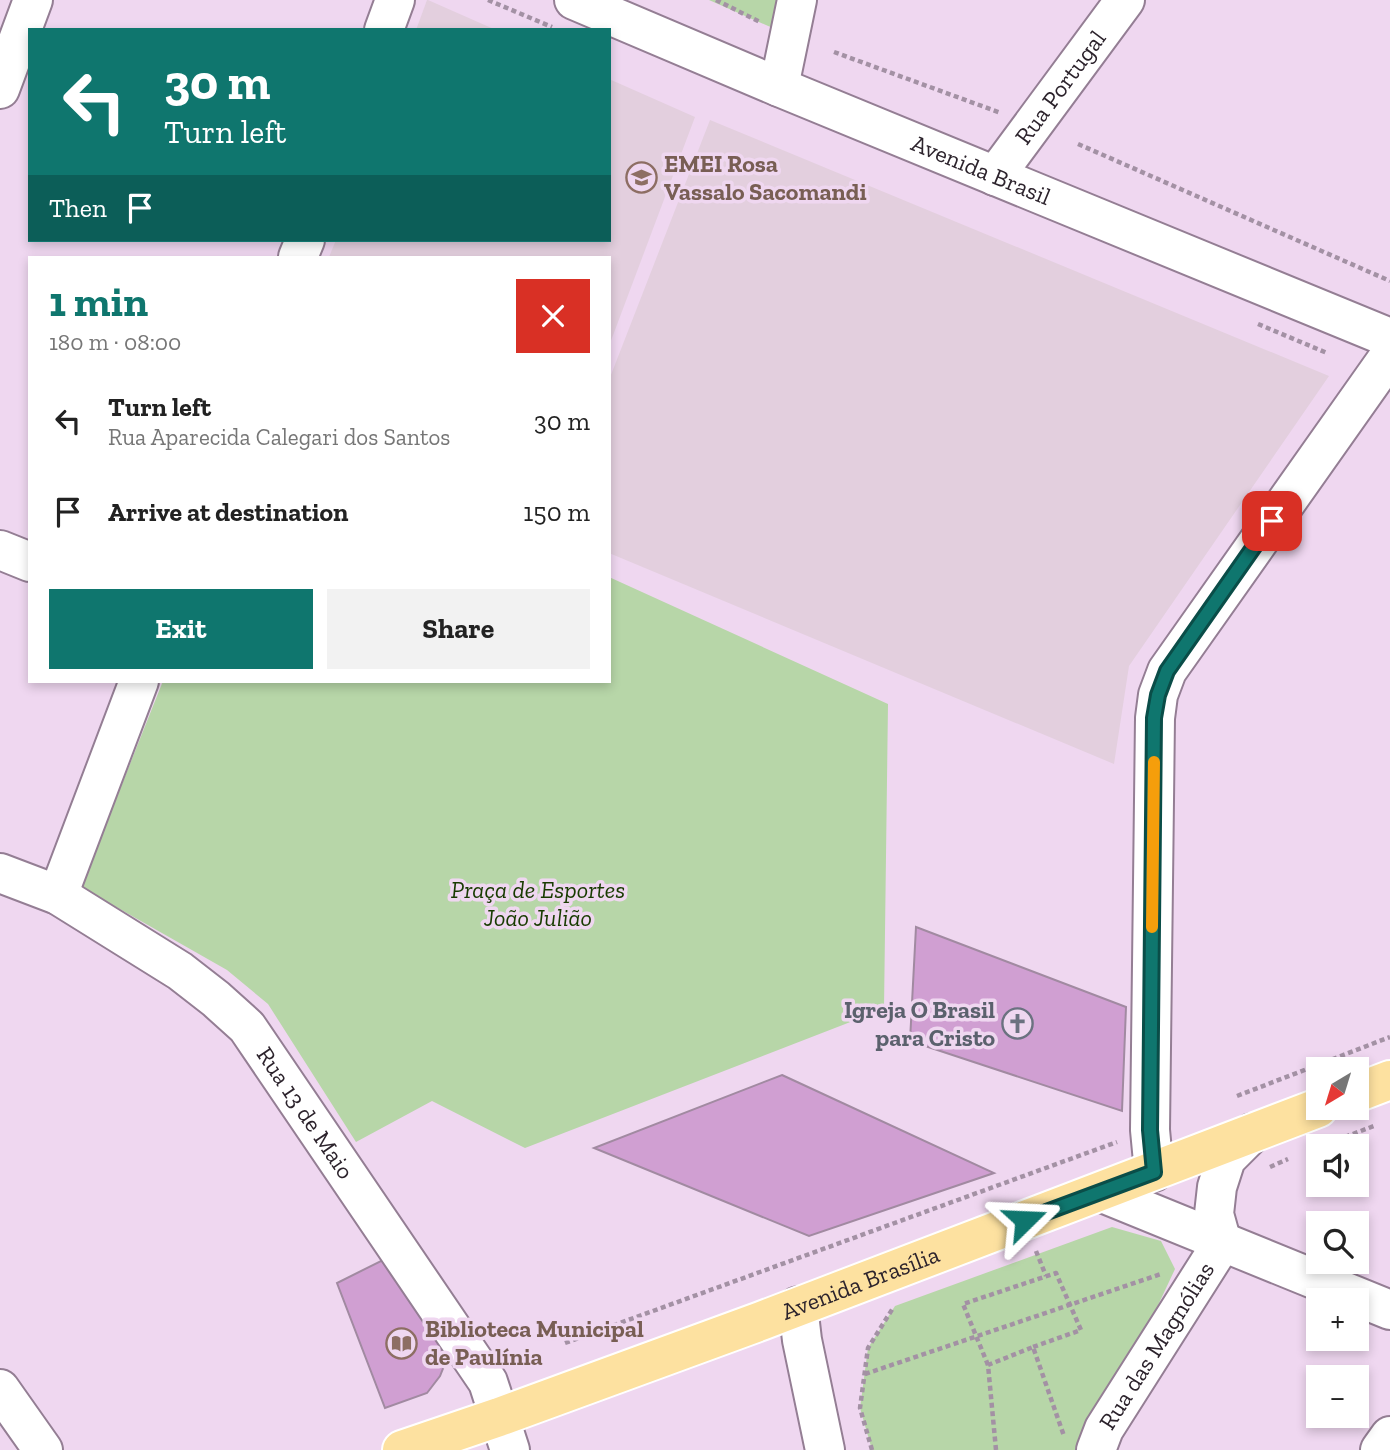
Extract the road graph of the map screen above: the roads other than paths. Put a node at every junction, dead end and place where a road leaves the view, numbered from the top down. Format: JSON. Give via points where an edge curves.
{"nodes":[{"id":1,"x":33,"y":0,"type":"edge"},
{"id":2,"x":395,"y":0,"type":"edge"},
{"id":3,"x":574,"y":0,"type":"edge"},
{"id":4,"x":797,"y":0,"type":"edge"},
{"id":5,"x":1125,"y":0,"type":"edge"},
{"id":6,"x":385,"y":28,"type":"edge"},
{"id":7,"x":779,"y":87,"type":"junction"},
{"id":8,"x":0,"y":89,"type":"edge"},
{"id":9,"x":995,"y":176,"type":"junction"},
{"id":10,"x":1390,"y":338,"type":"edge"},
{"id":11,"x":1390,"y":355,"type":"edge"},
{"id":12,"x":0,"y":550,"type":"edge"},
{"id":13,"x":28,"y":561,"type":"edge"},
{"id":14,"x":138,"y":683,"type":"edge"},
{"id":15,"x":0,"y":873,"type":"edge"},
{"id":16,"x":58,"y":895,"type":"junction"},
{"id":17,"x":1390,"y":1080,"type":"edge"},
{"id":18,"x":1369,"y":1088,"type":"edge"},
{"id":19,"x":1306,"y":1113,"type":"edge"},
{"id":20,"x":1252,"y":1133,"type":"junction"},
{"id":21,"x":1154,"y":1172,"type":"junction"},
{"id":22,"x":1100,"y":1192,"type":"junction"},
{"id":23,"x":1222,"y":1243,"type":"junction"},
{"id":24,"x":798,"y":1306,"type":"junction"},
{"id":25,"x":1390,"y":1310,"type":"edge"},
{"id":26,"x":0,"y":1389,"type":"edge"},
{"id":27,"x":504,"y":1434,"type":"edge"},
{"id":28,"x":1390,"y":1436,"type":"edge"},
{"id":29,"x":1080,"y":1444,"type":"edge"},
{"id":30,"x":43,"y":1450,"type":"edge"},
{"id":31,"x":402,"y":1450,"type":"edge"},
{"id":32,"x":825,"y":1450,"type":"edge"},
{"id":33,"x":1380,"y":1450,"type":"edge"}],
"edges":[{"from":1,"to":8,"type":"street"},
{"from":2,"to":6,"type":"street"},
{"from":3,"to":7,"type":"street","name":"Avenida Brasil"},
{"from":4,"to":7,"type":"street"},
{"from":5,"to":9,"type":"street","name":"Rua Portugal"},
{"from":7,"to":9,"type":"street","name":"Avenida Brasil"},
{"from":9,"to":10,"type":"street","name":"Avenida Brasil"},
{"from":11,"to":21,"type":"street","via":[[1167,671],[1158,695],[1154,718],[1150,1130]]},
{"from":12,"to":13,"type":"street"},
{"from":14,"to":16,"type":"street"},
{"from":15,"to":16,"type":"street","name":"Rua 13 de Maio"},
{"from":16,"to":27,"type":"street","name":"Rua 13 de Maio","via":[[180,971],[247,1027],[488,1382]]},
{"from":17,"to":18,"type":"main road"},
{"from":19,"to":20,"type":"main road","name":"Avenida Brasília"},
{"from":20,"to":21,"type":"main road","name":"Avenida Brasília"},
{"from":20,"to":23,"type":"street","via":[[1226,1159],[1217,1187],[1214,1214]]},
{"from":21,"to":22,"type":"main road","name":"Avenida Brasília"},
{"from":22,"to":23,"type":"street"},
{"from":22,"to":24,"type":"main road","name":"Avenida Brasília"},
{"from":23,"to":25,"type":"street"},
{"from":23,"to":29,"type":"street","name":"Rua das Magnólias","via":[[1104,1429]]},
{"from":24,"to":27,"type":"main road","name":"Avenida Brasília"},
{"from":24,"to":32,"type":"street"},
{"from":26,"to":30,"type":"street"},
{"from":27,"to":31,"type":"main road","name":"Avenida Brasília"},
{"from":28,"to":33,"type":"street"}]}
